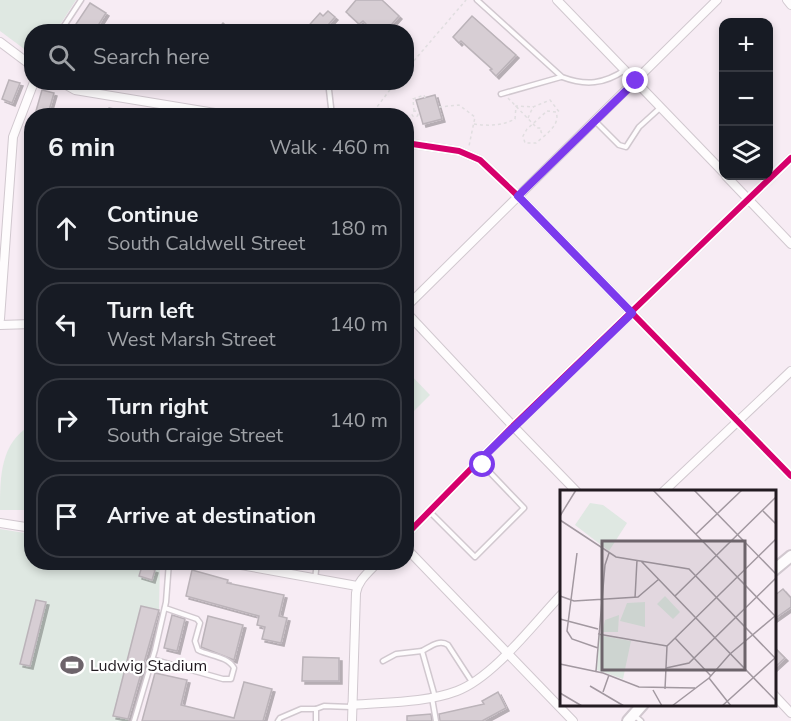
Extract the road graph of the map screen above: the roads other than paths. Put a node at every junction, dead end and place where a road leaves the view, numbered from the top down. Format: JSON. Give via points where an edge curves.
{"nodes":[{"id":1,"x":81,"y":0,"type":"edge"},
{"id":2,"x":477,"y":0,"type":"edge"},
{"id":3,"x":557,"y":0,"type":"edge"},
{"id":4,"x":717,"y":0,"type":"edge"},
{"id":5,"x":787,"y":0,"type":"edge"},
{"id":6,"x":791,"y":5,"type":"edge"},
{"id":7,"x":65,"y":24,"type":"edge"},
{"id":8,"x":0,"y":42,"type":"edge"},
{"id":9,"x":24,"y":60,"type":"edge"},
{"id":10,"x":625,"y":70,"type":"junction"},
{"id":11,"x":562,"y":77,"type":"junction"},
{"id":12,"x":636,"y":81,"type":"junction"},
{"id":13,"x":31,"y":90,"type":"edge"},
{"id":14,"x":75,"y":90,"type":"edge"},
{"id":15,"x":329,"y":90,"type":"edge"},
{"id":16,"x":502,"y":93,"type":"road end"},
{"id":17,"x":661,"y":107,"type":"junction"},
{"id":18,"x":24,"y":108,"type":"edge"},
{"id":19,"x":24,"y":108,"type":"edge"},
{"id":20,"x":171,"y":108,"type":"edge"},
{"id":21,"x":331,"y":108,"type":"edge"},
{"id":22,"x":595,"y":121,"type":"junction"},
{"id":23,"x":414,"y":143,"type":"edge"},
{"id":24,"x":791,"y":158,"type":"edge"},
{"id":25,"x":719,"y":168,"type":"edge"},
{"id":26,"x":730,"y":180,"type":"edge"},
{"id":27,"x":518,"y":196,"type":"junction"},
{"id":28,"x":748,"y":200,"type":"junction"},
{"id":29,"x":791,"y":244,"type":"edge"},
{"id":30,"x":414,"y":299,"type":"edge"},
{"id":31,"x":632,"y":313,"type":"junction"},
{"id":32,"x":0,"y":319,"type":"edge"},
{"id":33,"x":414,"y":321,"type":"edge"},
{"id":34,"x":24,"y":324,"type":"edge"},
{"id":35,"x":0,"y":325,"type":"edge"},
{"id":36,"x":791,"y":371,"type":"edge"},
{"id":37,"x":738,"y":422,"type":"junction"},
{"id":38,"x":513,"y":426,"type":"junction"},
{"id":39,"x":479,"y":461,"type":"junction"},
{"id":40,"x":791,"y":476,"type":"edge"},
{"id":41,"x":575,"y":490,"type":"edge"},
{"id":42,"x":665,"y":490,"type":"edge"},
{"id":43,"x":429,"y":512,"type":"junction"},
{"id":44,"x":0,"y":523,"type":"edge"},
{"id":45,"x":24,"y":527,"type":"edge"},
{"id":46,"x":414,"y":527,"type":"edge"},
{"id":47,"x":414,"y":556,"type":"edge"},
{"id":48,"x":791,"y":556,"type":"edge"},
{"id":49,"x":776,"y":568,"type":"edge"},
{"id":50,"x":168,"y":570,"type":"edge"},
{"id":51,"x":266,"y":570,"type":"edge"},
{"id":52,"x":316,"y":570,"type":"edge"},
{"id":53,"x":370,"y":570,"type":"edge"},
{"id":54,"x":315,"y":579,"type":"junction"},
{"id":55,"x":357,"y":586,"type":"junction"},
{"id":56,"x":560,"y":595,"type":"edge"},
{"id":57,"x":165,"y":608,"type":"junction"},
{"id":58,"x":422,"y":651,"type":"junction"},
{"id":59,"x":507,"y":653,"type":"junction"},
{"id":60,"x":152,"y":659,"type":"junction"},
{"id":61,"x":383,"y":661,"type":"dead end"},
{"id":62,"x":473,"y":683,"type":"junction"},
{"id":63,"x":434,"y":697,"type":"junction"},
{"id":64,"x":776,"y":697,"type":"edge"},
{"id":65,"x":352,"y":706,"type":"junction"},
{"id":66,"x":642,"y":706,"type":"edge"},
{"id":67,"x":316,"y":709,"type":"junction"},
{"id":68,"x":292,"y":712,"type":"junction"},
{"id":69,"x":791,"y":712,"type":"edge"},
{"id":70,"x":634,"y":719,"type":"edge"},
{"id":71,"x":134,"y":721,"type":"edge"},
{"id":72,"x":278,"y":721,"type":"edge"},
{"id":73,"x":292,"y":721,"type":"edge"},
{"id":74,"x":316,"y":721,"type":"edge"},
{"id":75,"x":352,"y":721,"type":"edge"},
{"id":76,"x":436,"y":721,"type":"edge"},
{"id":77,"x":573,"y":721,"type":"edge"}],
"edges":[{"from":1,"to":7,"type":"lane"},
{"from":2,"to":11,"type":"lane"},
{"from":3,"to":10,"type":"street"},
{"from":4,"to":12,"type":"street"},
{"from":5,"to":6,"type":"street"},
{"from":8,"to":9,"type":"street"},
{"from":10,"to":11,"type":"lane","via":[[596,84]]},
{"from":10,"to":12,"type":"street"},
{"from":11,"to":16,"type":"lane"},
{"from":12,"to":17,"type":"street"},
{"from":12,"to":22,"type":"street"},
{"from":13,"to":19,"type":"street"},
{"from":14,"to":20,"type":"street"},
{"from":15,"to":21,"type":"lane"},
{"from":17,"to":22,"type":"lane","via":[[639,127],[626,147]]},
{"from":17,"to":25,"type":"street"},
{"from":18,"to":32,"type":"street","via":[[13,137]]},
{"from":22,"to":27,"type":"street"},
{"from":23,"to":27,"type":"street","via":[[459,151],[480,160]]},
{"from":24,"to":28,"type":"street"},
{"from":26,"to":28,"type":"street"},
{"from":27,"to":30,"type":"street"},
{"from":27,"to":31,"type":"street"},
{"from":28,"to":29,"type":"street"},
{"from":28,"to":31,"type":"street"},
{"from":31,"to":37,"type":"street"},
{"from":31,"to":38,"type":"street"},
{"from":33,"to":38,"type":"street"},
{"from":34,"to":35,"type":"street"},
{"from":36,"to":37,"type":"street"},
{"from":37,"to":40,"type":"street"},
{"from":37,"to":42,"type":"street"},
{"from":38,"to":39,"type":"street"},
{"from":38,"to":41,"type":"street"},
{"from":39,"to":43,"type":"street"},
{"from":39,"to":43,"type":"lane","via":[[524,508],[475,557]]},
{"from":43,"to":46,"type":"street"},
{"from":44,"to":45,"type":"street"},
{"from":47,"to":59,"type":"street"},
{"from":48,"to":49,"type":"street"},
{"from":50,"to":57,"type":"lane"},
{"from":51,"to":54,"type":"street"},
{"from":52,"to":54,"type":"lane"},
{"from":53,"to":55,"type":"street"},
{"from":54,"to":55,"type":"street"},
{"from":55,"to":65,"type":"street"},
{"from":56,"to":59,"type":"street"},
{"from":57,"to":60,"type":"lane"},
{"from":57,"to":60,"type":"lane","via":[[197,619],[198,650],[226,659],[234,668],[231,679],[223,679]]},
{"from":58,"to":61,"type":"lane","via":[[396,654]]},
{"from":58,"to":62,"type":"lane","via":[[446,643]]},
{"from":58,"to":63,"type":"lane"},
{"from":59,"to":62,"type":"street"},
{"from":59,"to":77,"type":"street"},
{"from":60,"to":71,"type":"lane"},
{"from":62,"to":63,"type":"street"},
{"from":63,"to":65,"type":"street"},
{"from":63,"to":76,"type":"lane"},
{"from":64,"to":69,"type":"street"},
{"from":65,"to":67,"type":"lane"},
{"from":65,"to":75,"type":"street"},
{"from":66,"to":70,"type":"street"},
{"from":67,"to":68,"type":"lane"},
{"from":67,"to":74,"type":"lane"},
{"from":68,"to":72,"type":"lane"},
{"from":68,"to":73,"type":"lane"}]}
